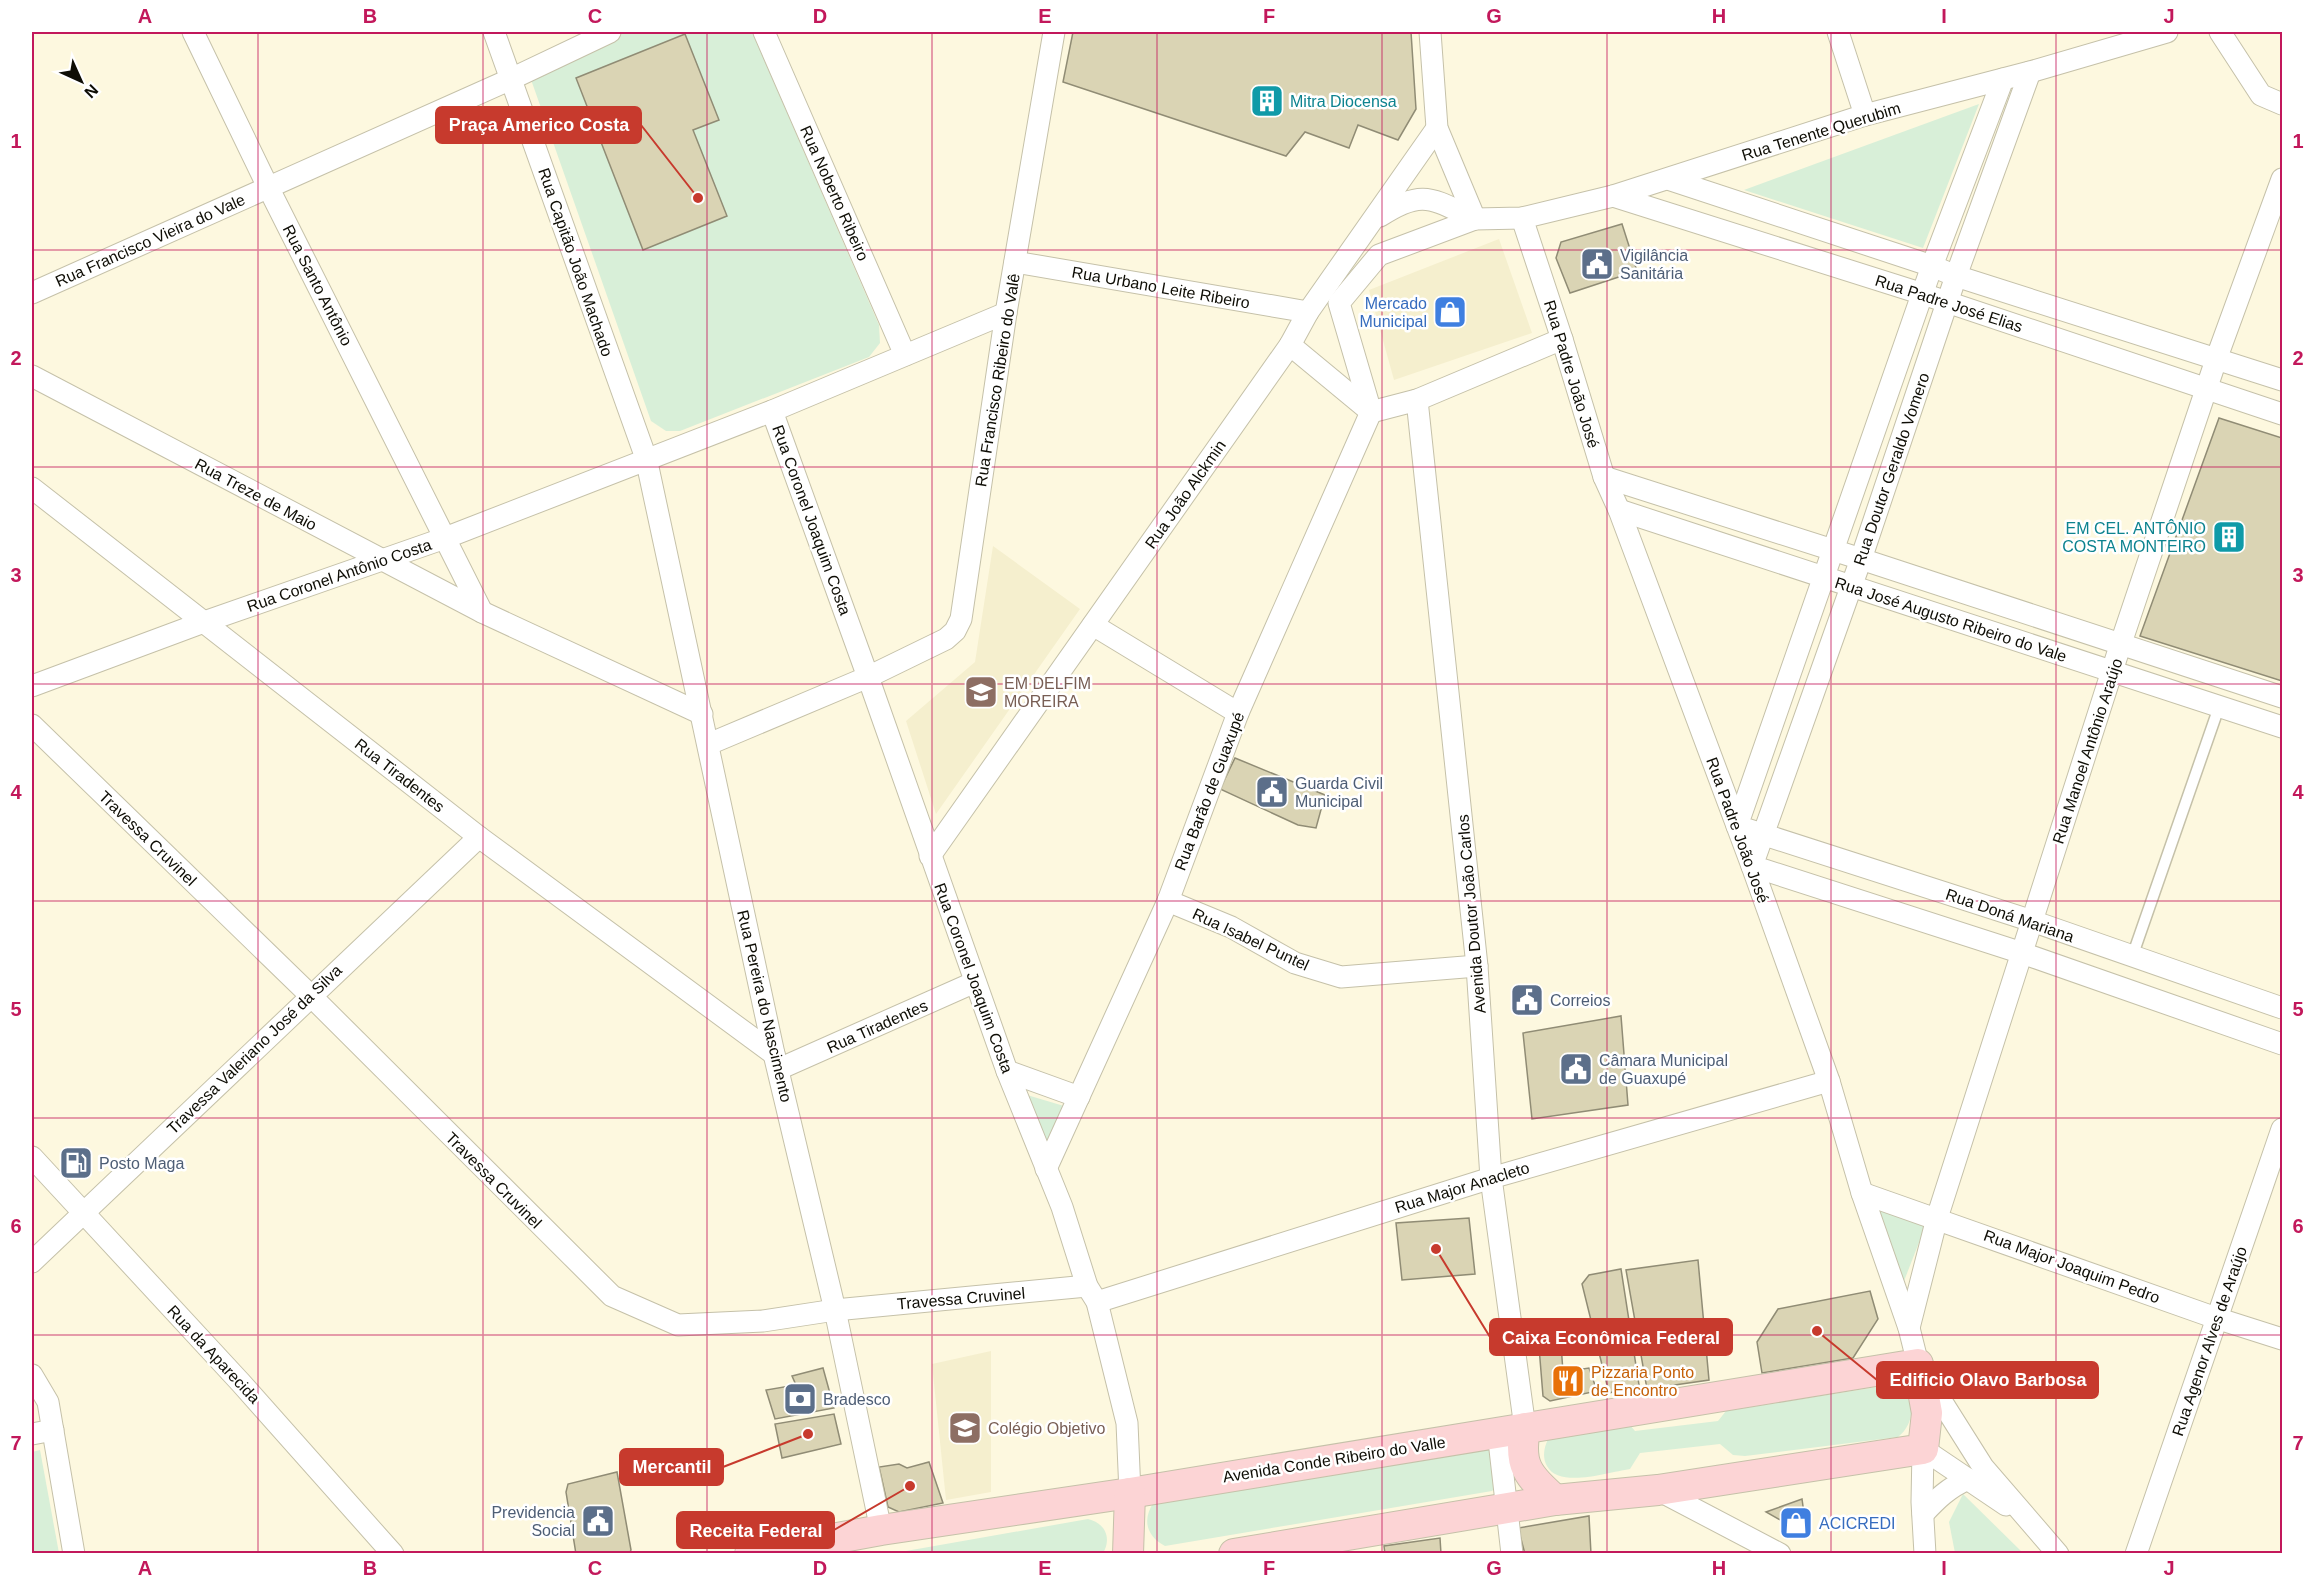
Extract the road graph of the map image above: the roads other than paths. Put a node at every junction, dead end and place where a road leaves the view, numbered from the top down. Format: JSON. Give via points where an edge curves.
{"nodes":[{"id":1,"x":193,"y":32,"type":"edge"},
{"id":2,"x":494,"y":32,"type":"edge"},
{"id":3,"x":610,"y":32,"type":"edge"},
{"id":4,"x":764,"y":32,"type":"edge"},
{"id":5,"x":1054,"y":32,"type":"edge"},
{"id":6,"x":1430,"y":32,"type":"edge"},
{"id":7,"x":1838,"y":32,"type":"edge"},
{"id":8,"x":2166,"y":32,"type":"edge"},
{"id":9,"x":2220,"y":32,"type":"edge"},
{"id":10,"x":2030,"y":72,"type":"junction"},
{"id":11,"x":512,"y":79,"type":"junction"},
{"id":12,"x":2003,"y":79,"type":"junction"},
{"id":13,"x":2283,"y":104,"type":"edge"},
{"id":14,"x":1865,"y":115,"type":"junction"},
{"id":15,"x":1437,"y":128,"type":"junction"},
{"id":16,"x":1668,"y":179,"type":"junction"},
{"id":17,"x":2283,"y":179,"type":"edge"},
{"id":18,"x":268,"y":187,"type":"junction"},
{"id":19,"x":1613,"y":196,"type":"junction"},
{"id":20,"x":1522,"y":218,"type":"junction"},
{"id":21,"x":1475,"y":219,"type":"junction"},
{"id":22,"x":1373,"y":221,"type":"junction"},
{"id":23,"x":1015,"y":262,"type":"junction"},
{"id":24,"x":1932,"y":266,"type":"junction"},
{"id":25,"x":1956,"y":276,"type":"junction"},
{"id":26,"x":32,"y":293,"type":"edge"},
{"id":27,"x":1923,"y":294,"type":"junction"},
{"id":28,"x":1947,"y":302,"type":"junction"},
{"id":29,"x":1308,"y":312,"type":"junction"},
{"id":30,"x":1006,"y":313,"type":"junction"},
{"id":31,"x":1562,"y":339,"type":"junction"},
{"id":32,"x":1290,"y":345,"type":"junction"},
{"id":33,"x":905,"y":355,"type":"junction"},
{"id":34,"x":2217,"y":357,"type":"junction"},
{"id":35,"x":32,"y":376,"type":"edge"},
{"id":36,"x":2283,"y":380,"type":"edge"},
{"id":37,"x":2208,"y":388,"type":"junction"},
{"id":38,"x":1417,"y":400,"type":"junction"},
{"id":39,"x":772,"y":411,"type":"junction"},
{"id":40,"x":1371,"y":412,"type":"junction"},
{"id":41,"x":2283,"y":414,"type":"edge"},
{"id":42,"x":646,"y":458,"type":"junction"},
{"id":43,"x":1604,"y":477,"type":"junction"},
{"id":44,"x":32,"y":488,"type":"edge"},
{"id":45,"x":1619,"y":510,"type":"junction"},
{"id":46,"x":445,"y":538,"type":"junction"},
{"id":47,"x":1833,"y":550,"type":"junction"},
{"id":48,"x":1861,"y":559,"type":"junction"},
{"id":49,"x":380,"y":560,"type":"junction"},
{"id":50,"x":1825,"y":578,"type":"junction"},
{"id":51,"x":1850,"y":586,"type":"junction"},
{"id":52,"x":482,"y":612,"type":"junction"},
{"id":53,"x":204,"y":622,"type":"junction"},
{"id":54,"x":1093,"y":625,"type":"junction"},
{"id":55,"x":2121,"y":644,"type":"junction"},
{"id":56,"x":2112,"y":672,"type":"junction"},
{"id":57,"x":868,"y":677,"type":"junction"},
{"id":58,"x":32,"y":686,"type":"edge"},
{"id":59,"x":2283,"y":697,"type":"edge"},
{"id":60,"x":2219,"y":707,"type":"junction"},
{"id":61,"x":1238,"y":713,"type":"junction"},
{"id":62,"x":702,"y":714,"type":"junction"},
{"id":63,"x":32,"y":724,"type":"edge"},
{"id":64,"x":2283,"y":727,"type":"edge"},
{"id":65,"x":709,"y":744,"type":"junction"},
{"id":66,"x":1737,"y":826,"type":"junction"},
{"id":67,"x":1763,"y":833,"type":"junction"},
{"id":68,"x":478,"y":837,"type":"junction"},
{"id":69,"x":930,"y":856,"type":"junction"},
{"id":70,"x":1752,"y":866,"type":"junction"},
{"id":71,"x":1168,"y":901,"type":"junction"},
{"id":72,"x":2032,"y":921,"type":"junction"},
{"id":73,"x":2022,"y":953,"type":"junction"},
{"id":74,"x":2132,"y":957,"type":"junction"},
{"id":75,"x":1478,"y":966,"type":"junction"},
{"id":76,"x":975,"y":982,"type":"junction"},
{"id":77,"x":310,"y":995,"type":"junction"},
{"id":78,"x":2283,"y":1008,"type":"edge"},
{"id":79,"x":2283,"y":1044,"type":"edge"},
{"id":80,"x":777,"y":1062,"type":"junction"},
{"id":81,"x":1007,"y":1071,"type":"junction"},
{"id":82,"x":1829,"y":1081,"type":"junction"},
{"id":83,"x":1078,"y":1097,"type":"junction"},
{"id":84,"x":2283,"y":1129,"type":"edge"},
{"id":85,"x":32,"y":1157,"type":"edge"},
{"id":86,"x":1046,"y":1169,"type":"junction"},
{"id":87,"x":1491,"y":1178,"type":"junction"},
{"id":88,"x":1862,"y":1193,"type":"junction"},
{"id":89,"x":81,"y":1213,"type":"junction"},
{"id":90,"x":1937,"y":1218,"type":"junction"},
{"id":91,"x":32,"y":1262,"type":"edge"},
{"id":92,"x":1092,"y":1294,"type":"junction"},
{"id":93,"x":835,"y":1310,"type":"junction"},
{"id":94,"x":2216,"y":1318,"type":"junction"},
{"id":95,"x":1909,"y":1328,"type":"junction"},
{"id":96,"x":2283,"y":1339,"type":"edge"},
{"id":97,"x":1918,"y":1364,"type":"junction"},
{"id":98,"x":32,"y":1375,"type":"edge"},
{"id":99,"x":53,"y":1430,"type":"junction"},
{"id":100,"x":1512,"y":1430,"type":"junction"},
{"id":101,"x":32,"y":1434,"type":"edge"},
{"id":102,"x":1923,"y":1449,"type":"junction"},
{"id":103,"x":1968,"y":1479,"type":"junction"},
{"id":104,"x":1658,"y":1490,"type":"junction"},
{"id":105,"x":1131,"y":1493,"type":"junction"},
{"id":106,"x":1555,"y":1500,"type":"junction"},
{"id":107,"x":1508,"y":1508,"type":"junction"},
{"id":108,"x":1923,"y":1514,"type":"junction"},
{"id":109,"x":2026,"y":1519,"type":"junction"},
{"id":110,"x":881,"y":1542,"type":"edge"},
{"id":111,"x":74,"y":1554,"type":"edge"},
{"id":112,"x":393,"y":1554,"type":"edge"},
{"id":113,"x":750,"y":1554,"type":"edge"},
{"id":114,"x":1128,"y":1554,"type":"edge"},
{"id":115,"x":1234,"y":1554,"type":"edge"},
{"id":116,"x":1512,"y":1554,"type":"edge"},
{"id":117,"x":1780,"y":1554,"type":"edge"},
{"id":118,"x":1925,"y":1554,"type":"edge"},
{"id":119,"x":2058,"y":1554,"type":"edge"},
{"id":120,"x":2136,"y":1554,"type":"edge"}],
"edges":[{"from":1,"to":18,"type":"street","name":"Rua Santo Antônio"},
{"from":2,"to":11,"type":"street","name":"Rua Capitão João Machado"},
{"from":3,"to":11,"type":"street","name":"Rua Francisco Vieira do Vale"},
{"from":4,"to":33,"type":"street","name":"Rua Noberto Ribeiro"},
{"from":5,"to":23,"type":"street","name":"Rua Francisco Ribeiro do Valê"},
{"from":6,"to":15,"type":"street"},
{"from":7,"to":14,"type":"street"},
{"from":8,"to":10,"type":"street","name":"Rua Tenente Querubim"},
{"from":9,"to":13,"type":"street","via":[[2261,95]]},
{"from":10,"to":12,"type":"street","name":"Rua Tenente Querubim"},
{"from":10,"to":25,"type":"street","name":"Rua Doutor Geraldo Vomero"},
{"from":11,"to":18,"type":"street","name":"Rua Francisco Vieira do Vale"},
{"from":11,"to":42,"type":"street","name":"Rua Capitão João Machado"},
{"from":12,"to":14,"type":"street","name":"Rua Tenente Querubim"},
{"from":12,"to":24,"type":"street","name":"Rua Doutor Geraldo Vomero"},
{"from":14,"to":16,"type":"street","name":"Rua Tenente Querubim"},
{"from":15,"to":21,"type":"street"},
{"from":15,"to":22,"type":"street","name":"Rua João Alckmin"},
{"from":16,"to":19,"type":"street","name":"Rua Tenente Querubim"},
{"from":16,"to":24,"type":"street","name":"Rua Padre José Elias"},
{"from":17,"to":34,"type":"street","name":"Rua Manoel Antônio Araújo"},
{"from":18,"to":26,"type":"street","name":"Rua Francisco Vieira do Vale"},
{"from":18,"to":46,"type":"street","name":"Rua Santo Antônio"},
{"from":19,"to":20,"type":"street","name":"Rua Tenente Querubim"},
{"from":19,"to":27,"type":"street","name":"Rua Padre José Elias"},
{"from":20,"to":21,"type":"street","name":"Rua Tenente Querubim"},
{"from":20,"to":31,"type":"street","name":"Rua Padre João José"},
{"from":21,"to":22,"type":"street","via":[[1421,198],[1401,202]]},
{"from":21,"to":40,"type":"street","via":[[1379,255],[1339,303]]},
{"from":22,"to":29,"type":"street","name":"Rua João Alckmin"},
{"from":23,"to":29,"type":"street","name":"Rua Urbano Leite Ribeiro"},
{"from":23,"to":30,"type":"street","name":"Rua Francisco Ribeiro do Valê"},
{"from":24,"to":25,"type":"street","name":"Rua Padre José Elias"},
{"from":24,"to":27,"type":"street","name":"Rua Doutor Geraldo Vomero"},
{"from":25,"to":28,"type":"street","name":"Rua Doutor Geraldo Vomero"},
{"from":25,"to":34,"type":"street","name":"Rua Padre José Elias"},
{"from":27,"to":28,"type":"street","name":"Rua Padre José Elias"},
{"from":27,"to":47,"type":"street","name":"Rua Doutor Geraldo Vomero"},
{"from":28,"to":37,"type":"street","name":"Rua Padre José Elias"},
{"from":28,"to":48,"type":"street","name":"Rua Doutor Geraldo Vomero"},
{"from":29,"to":32,"type":"street","name":"Rua João Alckmin"},
{"from":30,"to":33,"type":"street","name":"Rua Coronel Antônio Costa"},
{"from":30,"to":57,"type":"street","name":"Rua Francisco Ribeiro do Valê","via":[[961,619],[946,639]]},
{"from":31,"to":38,"type":"street"},
{"from":31,"to":43,"type":"street","name":"Rua Padre João José"},
{"from":32,"to":40,"type":"street"},
{"from":32,"to":54,"type":"street","name":"Rua João Alckmin"},
{"from":33,"to":39,"type":"street","name":"Rua Coronel Antônio Costa"},
{"from":34,"to":36,"type":"street","name":"Rua Padre José Elias"},
{"from":34,"to":37,"type":"street","name":"Rua Manoel Antônio Araújo"},
{"from":35,"to":49,"type":"street","name":"Rua Treze de Maio"},
{"from":37,"to":41,"type":"street","name":"Rua Padre José Elias"},
{"from":37,"to":55,"type":"street","name":"Rua Manoel Antônio Araújo"},
{"from":38,"to":40,"type":"street"},
{"from":38,"to":75,"type":"street","name":"Avenida Doutor João Carlos"},
{"from":39,"to":42,"type":"street","name":"Rua Coronel Antônio Costa"},
{"from":39,"to":57,"type":"street","name":"Rua Coronel Joaquim Costa"},
{"from":40,"to":61,"type":"street","name":"Rua Barão de Guaxupé"},
{"from":42,"to":46,"type":"street","name":"Rua Coronel Antônio Costa"},
{"from":42,"to":62,"type":"street","name":"Rua Pereira do Nascimento"},
{"from":43,"to":45,"type":"street","name":"Rua Padre João José"},
{"from":43,"to":47,"type":"street","name":"Rua José Augusto Ribeiro do Vale"},
{"from":44,"to":53,"type":"street","name":"Rua Tiradentes"},
{"from":45,"to":50,"type":"street","name":"Rua José Augusto Ribeiro do Vale"},
{"from":45,"to":66,"type":"street","name":"Rua Padre João José"},
{"from":46,"to":49,"type":"street","name":"Rua Coronel Antônio Costa"},
{"from":46,"to":52,"type":"street"},
{"from":47,"to":48,"type":"street","name":"Rua José Augusto Ribeiro do Vale"},
{"from":47,"to":50,"type":"street","name":"Rua Doutor Geraldo Vomero"},
{"from":48,"to":51,"type":"street","name":"Rua Doutor Geraldo Vomero"},
{"from":48,"to":55,"type":"street","name":"Rua José Augusto Ribeiro do Vale"},
{"from":49,"to":52,"type":"street","name":"Rua Treze de Maio"},
{"from":49,"to":53,"type":"street","name":"Rua Coronel Antônio Costa"},
{"from":50,"to":51,"type":"street","name":"Rua José Augusto Ribeiro do Vale"},
{"from":50,"to":66,"type":"street","name":"Rua Doutor Geraldo Vomero"},
{"from":51,"to":56,"type":"street","name":"Rua José Augusto Ribeiro do Vale"},
{"from":51,"to":67,"type":"street","name":"Rua Doutor Geraldo Vomero"},
{"from":52,"to":62,"type":"street","name":"Rua Treze de Maio"},
{"from":53,"to":58,"type":"street","name":"Rua Coronel Antônio Costa"},
{"from":53,"to":68,"type":"street","name":"Rua Tiradentes"},
{"from":54,"to":61,"type":"street"},
{"from":54,"to":69,"type":"street","name":"Rua João Alckmin"},
{"from":55,"to":56,"type":"street","name":"Rua Manoel Antônio Araújo"},
{"from":55,"to":59,"type":"street","name":"Rua José Augusto Ribeiro do Vale"},
{"from":56,"to":60,"type":"street","name":"Rua José Augusto Ribeiro do Vale"},
{"from":56,"to":72,"type":"street","name":"Rua Manoel Antônio Araújo"},
{"from":57,"to":65,"type":"street","name":"Rua Francisco Ribeiro do Valê"},
{"from":57,"to":69,"type":"street","name":"Rua Coronel Joaquim Costa"},
{"from":60,"to":64,"type":"street","name":"Rua José Augusto Ribeiro do Vale"},
{"from":60,"to":74,"type":"lane"},
{"from":61,"to":71,"type":"street","name":"Rua Barão de Guaxupé"},
{"from":62,"to":65,"type":"street","name":"Rua Pereira do Nascimento"},
{"from":63,"to":77,"type":"street","name":"Travessa Cruvinel"},
{"from":65,"to":80,"type":"street","name":"Rua Pereira do Nascimento"},
{"from":66,"to":67,"type":"street","name":"Rua Doná Mariana"},
{"from":66,"to":70,"type":"street","name":"Rua Padre João José"},
{"from":67,"to":70,"type":"street","name":"Rua Doutor Geraldo Vomero"},
{"from":67,"to":72,"type":"street","name":"Rua Doná Mariana"},
{"from":68,"to":77,"type":"street","name":"Travessa Valeriano José da Silva"},
{"from":68,"to":80,"type":"street","name":"Rua Tiradentes"},
{"from":69,"to":76,"type":"street","name":"Rua Coronel Joaquim Costa"},
{"from":70,"to":73,"type":"street","name":"Rua Doná Mariana"},
{"from":70,"to":82,"type":"street","name":"Rua Padre João José"},
{"from":71,"to":75,"type":"street","name":"Rua Isabel Puntel","via":[[1232,927],[1295,963],[1341,978]]},
{"from":71,"to":83,"type":"street","name":"Rua Barão de Guaxupé"},
{"from":72,"to":73,"type":"street","name":"Rua Manoel Antônio Araújo"},
{"from":72,"to":74,"type":"street","name":"Rua Doná Mariana"},
{"from":73,"to":79,"type":"street","name":"Rua Doná Mariana"},
{"from":73,"to":90,"type":"street","name":"Rua Manoel Antônio Araújo"},
{"from":74,"to":78,"type":"street","name":"Rua Doná Mariana"},
{"from":75,"to":87,"type":"street","name":"Avenida Doutor João Carlos"},
{"from":76,"to":80,"type":"street","name":"Rua Tiradentes"},
{"from":76,"to":81,"type":"street","name":"Rua Coronel Joaquim Costa"},
{"from":77,"to":89,"type":"street","name":"Travessa Valeriano José da Silva"},
{"from":77,"to":93,"type":"street","name":"Travessa Cruvinel","via":[[612,1296],[678,1325],[763,1322]]},
{"from":80,"to":93,"type":"street","name":"Rua Pereira do Nascimento"},
{"from":81,"to":83,"type":"street"},
{"from":81,"to":86,"type":"street","name":"Rua Coronel Joaquim Costa"},
{"from":82,"to":87,"type":"street","name":"Rua Major Anacleto"},
{"from":82,"to":88,"type":"street","name":"Rua Padre João José"},
{"from":83,"to":86,"type":"street","name":"Rua Barão de Guaxupé"},
{"from":84,"to":94,"type":"street","name":"Rua Agenor Alves de Araújo"},
{"from":85,"to":89,"type":"street","name":"Rua da Aparecida"},
{"from":86,"to":92,"type":"street","name":"Rua Coronel Joaquim Costa"},
{"from":87,"to":92,"type":"street","name":"Rua Major Anacleto"},
{"from":87,"to":100,"type":"street","name":"Avenida Doutor João Carlos"},
{"from":88,"to":90,"type":"street","name":"Rua Major Joaquim Pedro"},
{"from":88,"to":95,"type":"street","name":"Rua Padre João José"},
{"from":89,"to":91,"type":"street","name":"Travessa Valeriano José da Silva"},
{"from":89,"to":112,"type":"street","name":"Rua da Aparecida","via":[[241,1383]]},
{"from":90,"to":94,"type":"street","name":"Rua Major Joaquim Pedro"},
{"from":90,"to":95,"type":"street","name":"Rua Manoel Antônio Araújo"},
{"from":92,"to":93,"type":"street","name":"Travessa Cruvinel"},
{"from":92,"to":105,"type":"street","name":"Rua Coronel Joaquim Costa","via":[[1127,1423]]},
{"from":93,"to":110,"type":"street","name":"Rua Pereira do Nascimento"},
{"from":94,"to":96,"type":"street","name":"Rua Major Joaquim Pedro"},
{"from":94,"to":120,"type":"street","name":"Rua Agenor Alves de Araújo"},
{"from":95,"to":97,"type":"street","name":"Rua Padre João José"},
{"from":97,"to":100,"type":"main road","name":"Avenida Conde Ribeiro do Valle"},
{"from":97,"to":102,"type":"main road","name":"Rua Padre João José","via":[[1927,1413]]},
{"from":97,"to":109,"type":"street","via":[[1983,1467]]},
{"from":98,"to":99,"type":"street","via":[[48,1402]]},
{"from":99,"to":101,"type":"street"},
{"from":99,"to":111,"type":"street"},
{"from":100,"to":105,"type":"main road","name":"Avenida Conde Ribeiro do Valle"},
{"from":100,"to":106,"type":"main road","via":[[1522,1445],[1523,1461],[1533,1480]]},
{"from":100,"to":107,"type":"street","name":"Avenida Doutor João Carlos"},
{"from":102,"to":103,"type":"street"},
{"from":102,"to":104,"type":"main road"},
{"from":102,"to":108,"type":"street"},
{"from":103,"to":108,"type":"street","via":[[1940,1495]]},
{"from":103,"to":109,"type":"street"},
{"from":104,"to":106,"type":"main road"},
{"from":104,"to":117,"type":"street"},
{"from":105,"to":110,"type":"main road","name":"Avenida Conde Ribeiro do Valle"},
{"from":105,"to":114,"type":"main road","name":"Rua Coronel Joaquim Costa"},
{"from":106,"to":107,"type":"main road"},
{"from":107,"to":115,"type":"main road"},
{"from":107,"to":116,"type":"street","name":"Avenida Doutor João Carlos"},
{"from":108,"to":118,"type":"street"},
{"from":109,"to":119,"type":"street"},
{"from":110,"to":113,"type":"main road","name":"Avenida Conde Ribeiro do Valle"}]}
